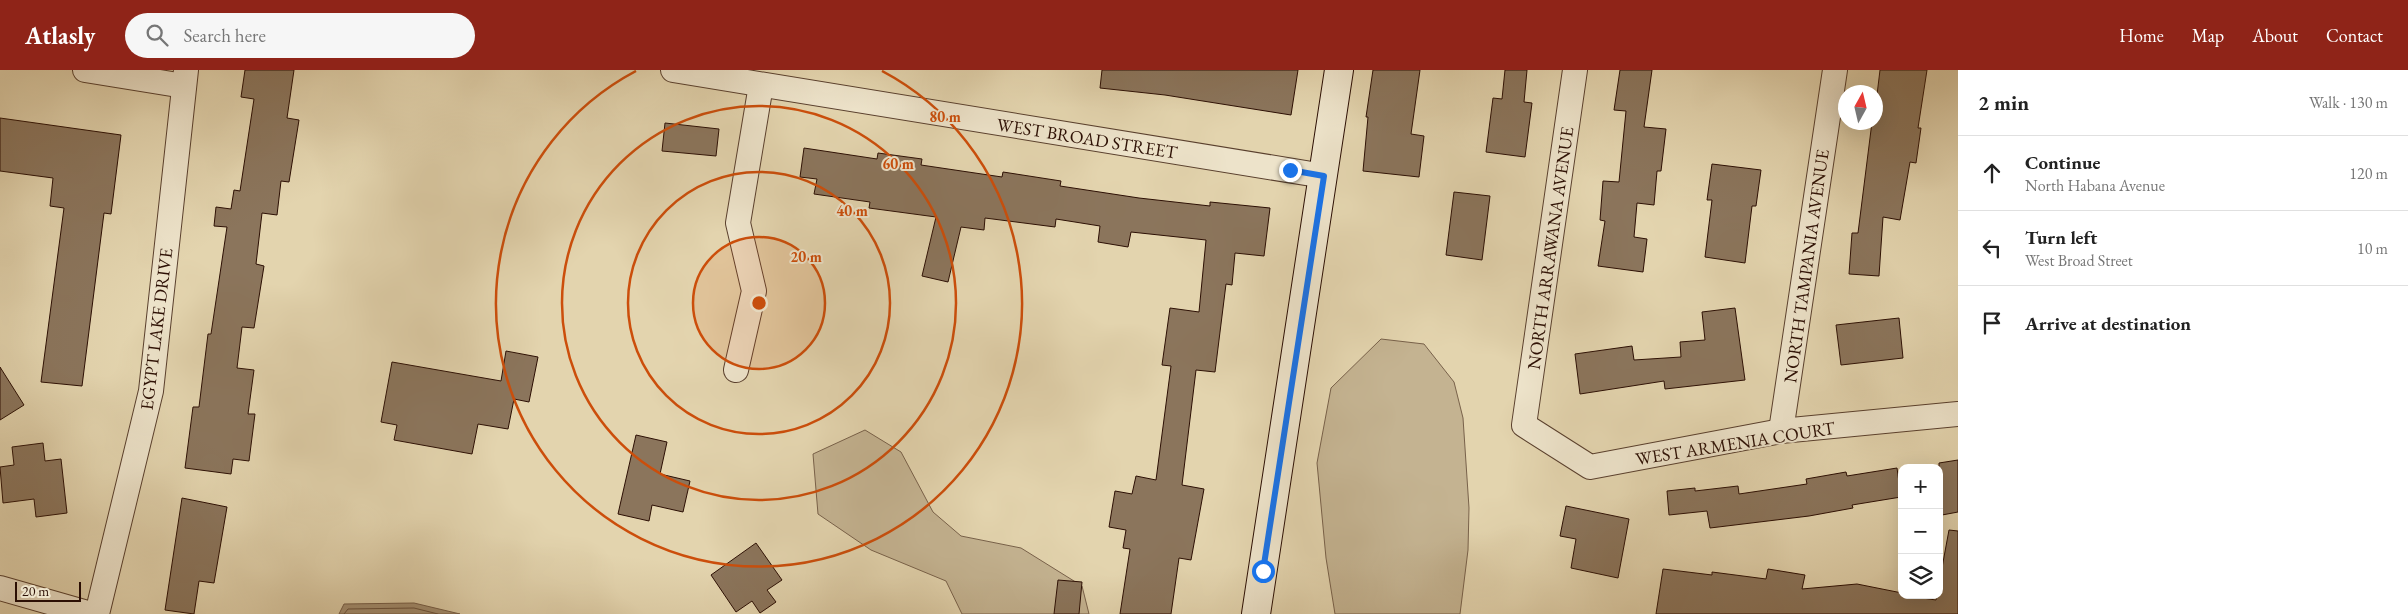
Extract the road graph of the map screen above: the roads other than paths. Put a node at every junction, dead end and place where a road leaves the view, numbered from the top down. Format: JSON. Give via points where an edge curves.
{"nodes":[{"id":1,"x":86,"y":70,"type":"edge"},
{"id":2,"x":673,"y":70,"type":"edge"},
{"id":3,"x":1339,"y":70,"type":"edge"},
{"id":4,"x":1576,"y":70,"type":"edge"},
{"id":5,"x":1835,"y":70,"type":"edge"},
{"id":6,"x":185,"y":78,"type":"edge"},
{"id":7,"x":760,"y":85,"type":"junction"},
{"id":8,"x":1324,"y":176,"type":"junction"},
{"id":9,"x":736,"y":370,"type":"dead end"},
{"id":10,"x":1958,"y":414,"type":"edge"},
{"id":11,"x":1524,"y":425,"type":"joint"},
{"id":12,"x":1781,"y":431,"type":"junction"},
{"id":13,"x":0,"y":588,"type":"edge"},
{"id":14,"x":91,"y":614,"type":"edge"},
{"id":15,"x":97,"y":614,"type":"edge"},
{"id":16,"x":1256,"y":614,"type":"edge"}],
"edges":[{"from":1,"to":6,"type":"street"},
{"from":2,"to":7,"type":"street","name":"WEST BROAD STREET"},
{"from":3,"to":8,"type":"street"},
{"from":4,"to":11,"type":"street","name":"NORTH ARRAWANA AVENUE"},
{"from":5,"to":12,"type":"street","name":"NORTH TAMPANIA AVENUE"},
{"from":6,"to":15,"type":"street","name":"EGYPT LAKE DRIVE","via":[[151,391]]},
{"from":7,"to":8,"type":"street","name":"WEST BROAD STREET"},
{"from":7,"to":9,"type":"street","via":[[738,223],[754,291]]},
{"from":8,"to":16,"type":"street"},
{"from":10,"to":12,"type":"street","name":"WEST ARMENIA COURT"},
{"from":11,"to":12,"type":"street","name":"WEST ARMENIA COURT","via":[[1590,468]]},
{"from":13,"to":14,"type":"street"}]}
